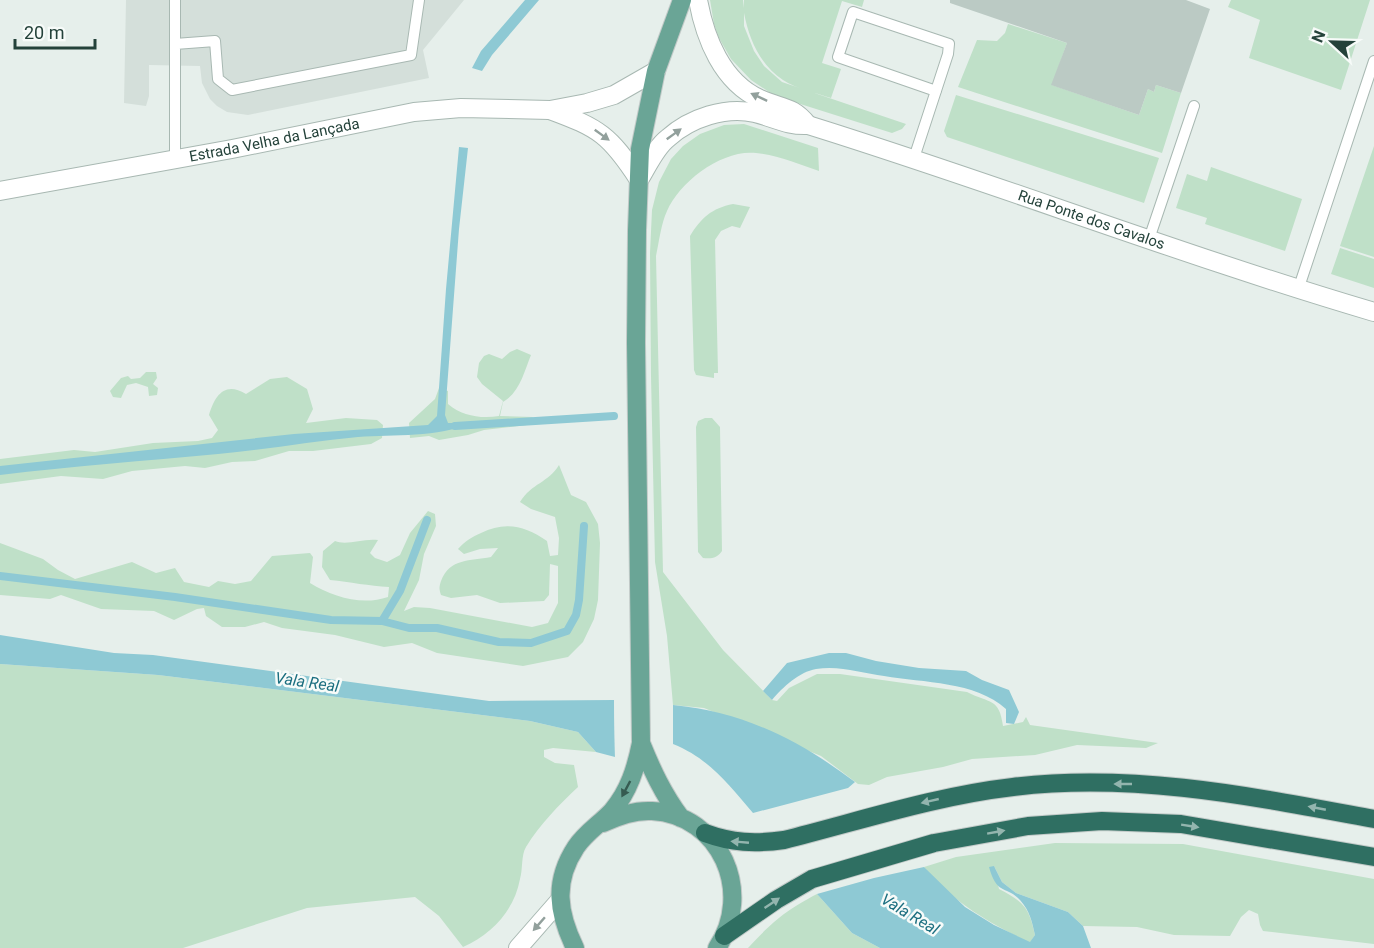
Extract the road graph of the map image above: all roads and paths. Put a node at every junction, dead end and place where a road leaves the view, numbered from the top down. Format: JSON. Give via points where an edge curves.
{"nodes":[{"id":1,"x":175,"y":0,"type":"edge"},
{"id":2,"x":419,"y":0,"type":"edge"},
{"id":3,"x":682,"y":0,"type":"edge"},
{"id":4,"x":698,"y":0,"type":"edge"},
{"id":5,"x":175,"y":44,"type":"junction"},
{"id":6,"x":1374,"y":61,"type":"edge"},
{"id":7,"x":656,"y":71,"type":"junction"},
{"id":8,"x":936,"y":91,"type":"junction"},
{"id":9,"x":1194,"y":105,"type":"dead end"},
{"id":10,"x":550,"y":110,"type":"junction"},
{"id":11,"x":808,"y":125,"type":"junction"},
{"id":12,"x":914,"y":158,"type":"junction"},
{"id":13,"x":175,"y":159,"type":"junction"},
{"id":14,"x":639,"y":180,"type":"junction"},
{"id":15,"x":0,"y":191,"type":"edge"},
{"id":16,"x":1149,"y":238,"type":"junction"},
{"id":17,"x":1298,"y":290,"type":"junction"},
{"id":18,"x":1374,"y":312,"type":"edge"},
{"id":19,"x":641,"y":743,"type":"junction"},
{"id":20,"x":681,"y":818,"type":"junction"},
{"id":21,"x":1374,"y":819,"type":"edge"},
{"id":22,"x":597,"y":826,"type":"junction"},
{"id":23,"x":705,"y":833,"type":"junction"},
{"id":24,"x":1374,"y":857,"type":"edge"},
{"id":25,"x":560,"y":900,"type":"junction"},
{"id":26,"x":720,"y":942,"type":"edge"},
{"id":27,"x":518,"y":948,"type":"edge"},
{"id":28,"x":575,"y":948,"type":"edge"}],
"edges":[{"from":1,"to":5,"type":"lane"},
{"from":2,"to":5,"type":"lane","via":[[411,55],[232,90],[218,79],[215,41]]},
{"from":3,"to":7,"type":"main road"},
{"from":11,"to":4,"type":"street","one_way":true,"via":[[799,112],[760,99],[729,74],[708,39]]},
{"from":5,"to":13,"type":"lane"},
{"from":6,"to":17,"type":"lane"},
{"from":7,"to":10,"type":"street","name":"Estrada Velha da Lançada","via":[[614,95]]},
{"from":7,"to":14,"type":"main road","via":[[642,132]]},
{"from":8,"to":8,"type":"lane","via":[[949,44],[852,12],[838,57]]},
{"from":8,"to":12,"type":"lane"},
{"from":9,"to":16,"type":"lane"},
{"from":10,"to":13,"type":"street","name":"Estrada Velha da Lançada","via":[[461,108],[414,112]]},
{"from":10,"to":14,"type":"street","name":"Estrada Velha da Lançada","one_way":true,"via":[[601,132]]},
{"from":11,"to":12,"type":"street","name":"Rua Ponte dos Cavalos"},
{"from":14,"to":11,"type":"street","one_way":true,"via":[[667,138],[712,115],[753,112],[793,126]]},
{"from":12,"to":16,"type":"street","name":"Rua Ponte dos Cavalos"},
{"from":13,"to":15,"type":"street","name":"Estrada Velha da Lançada"},
{"from":14,"to":19,"type":"main road","via":[[636,355]]},
{"from":16,"to":17,"type":"street","name":"Rua Ponte dos Cavalos"},
{"from":17,"to":18,"type":"street","name":"Rua Ponte dos Cavalos"},
{"from":19,"to":20,"type":"main road","via":[[652,773]]},
{"from":19,"to":22,"type":"main road","one_way":true,"via":[[636,770],[624,793]]},
{"from":20,"to":22,"type":"main road","via":[[652,811],[623,814]]},
{"from":20,"to":23,"type":"main road"},
{"from":21,"to":23,"type":"highway","one_way":true,"via":[[1205,790],[1097,783],[1016,787],[950,796],[772,842],[733,842]]},
{"from":22,"to":25,"type":"main road","via":[[576,846],[564,872]]},
{"from":23,"to":26,"type":"main road","via":[[722,855],[732,882],[733,910]]},
{"from":26,"to":24,"type":"highway","one_way":true,"via":[[776,900],[812,879],[934,843],[1028,826],[1102,820],[1181,824]]},
{"from":25,"to":27,"type":"street","one_way":true},
{"from":25,"to":28,"type":"main road","via":[[564,926]]}]}
